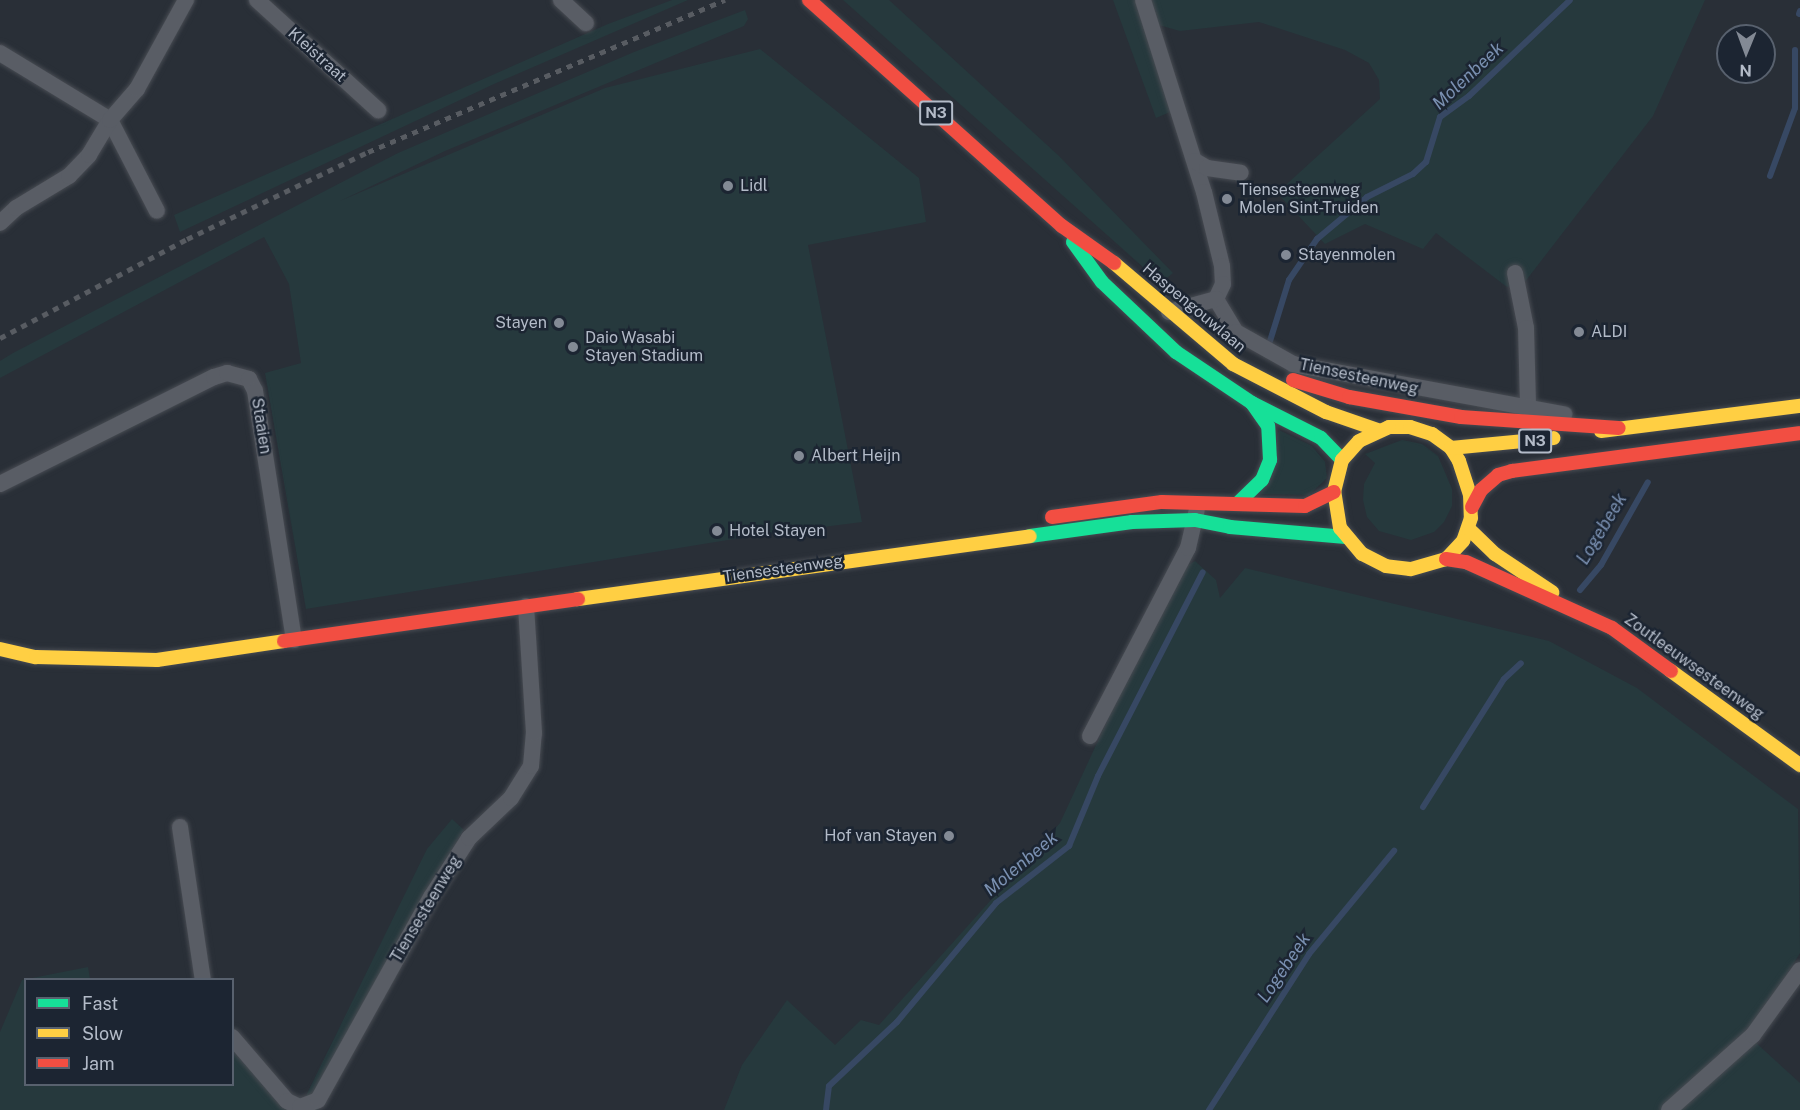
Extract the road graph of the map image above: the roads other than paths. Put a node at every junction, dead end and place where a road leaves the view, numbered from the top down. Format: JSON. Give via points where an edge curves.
{"nodes":[{"id":1,"x":186,"y":0,"type":"edge"},
{"id":2,"x":257,"y":0,"type":"edge"},
{"id":3,"x":561,"y":0,"type":"edge"},
{"id":4,"x":809,"y":0,"type":"edge"},
{"id":5,"x":1143,"y":0,"type":"edge"},
{"id":6,"x":586,"y":24,"type":"dead end"},
{"id":7,"x":0,"y":53,"type":"edge"},
{"id":8,"x":378,"y":110,"type":"dead end"},
{"id":9,"x":110,"y":120,"type":"junction"},
{"id":10,"x":1195,"y":161,"type":"junction"},
{"id":11,"x":1241,"y":173,"type":"dead end"},
{"id":12,"x":157,"y":211,"type":"dead end"},
{"id":13,"x":0,"y":223,"type":"edge"},
{"id":14,"x":1062,"y":226,"type":"junction"},
{"id":15,"x":1515,"y":273,"type":"dead end"},
{"id":16,"x":1216,"y":299,"type":"junction"},
{"id":17,"x":1169,"y":312,"type":"junction"},
{"id":18,"x":1203,"y":337,"type":"junction"},
{"id":19,"x":1252,"y":403,"type":"junction"},
{"id":20,"x":1800,"y":406,"type":"edge"},
{"id":21,"x":1528,"y":407,"type":"junction"},
{"id":22,"x":1585,"y":424,"type":"junction"},
{"id":23,"x":1619,"y":428,"type":"junction"},
{"id":24,"x":1378,"y":430,"type":"junction"},
{"id":25,"x":1800,"y":433,"type":"edge"},
{"id":26,"x":1451,"y":448,"type":"junction"},
{"id":27,"x":1342,"y":460,"type":"junction"},
{"id":28,"x":0,"y":484,"type":"edge"},
{"id":29,"x":1334,"y":492,"type":"junction"},
{"id":30,"x":1198,"y":501,"type":"junction"},
{"id":31,"x":1238,"y":503,"type":"junction"},
{"id":32,"x":1472,"y":507,"type":"junction"},
{"id":33,"x":1039,"y":519,"type":"dead end"},
{"id":34,"x":1196,"y":520,"type":"junction"},
{"id":35,"x":984,"y":527,"type":"dead end"},
{"id":36,"x":1469,"y":529,"type":"junction"},
{"id":37,"x":1346,"y":537,"type":"junction"},
{"id":38,"x":863,"y":558,"type":"junction"},
{"id":39,"x":1446,"y":560,"type":"junction"},
{"id":40,"x":1565,"y":603,"type":"junction"},
{"id":41,"x":526,"y":606,"type":"junction"},
{"id":42,"x":294,"y":640,"type":"junction"},
{"id":43,"x":0,"y":649,"type":"edge"},
{"id":44,"x":1090,"y":736,"type":"dead end"},
{"id":45,"x":1800,"y":765,"type":"edge"},
{"id":46,"x":180,"y":827,"type":"dead end"},
{"id":47,"x":1800,"y":970,"type":"edge"},
{"id":48,"x":203,"y":978,"type":"edge"},
{"id":49,"x":234,"y":1039,"type":"edge"},
{"id":50,"x":1669,"y":1110,"type":"edge"}],
"edges":[{"from":1,"to":9,"type":"street","via":[[142,80]]},
{"from":2,"to":8,"type":"street","name":"Kleistraat"},
{"from":3,"to":6,"type":"street"},
{"from":4,"to":14,"type":"main road","name":"Haspengouwlaan","number":"N3"},
{"from":5,"to":10,"type":"street"},
{"from":7,"to":9,"type":"street","via":[[90,104]]},
{"from":9,"to":12,"type":"street"},
{"from":9,"to":13,"type":"street","via":[[69,176],[15,208]]},
{"from":10,"to":11,"type":"street","via":[[1207,168]]},
{"from":10,"to":16,"type":"street","via":[[1222,266],[1222,284]]},
{"from":14,"to":17,"type":"main road","name":"Haspengouwlaan","number":"N3","via":[[1113,262]]},
{"from":14,"to":19,"type":"main road","name":"Haspengouwlaan","number":"N3","via":[[1102,282],[1149,329],[1209,376]]},
{"from":15,"to":21,"type":"street","via":[[1526,328]]},
{"from":16,"to":17,"type":"street"},
{"from":16,"to":21,"type":"street","name":"Tiensesteenweg","via":[[1236,332],[1293,364]]},
{"from":17,"to":18,"type":"main road","name":"Haspengouwlaan","number":"N3"},
{"from":18,"to":22,"type":"main road","via":[[1285,377],[1349,397],[1503,422]]},
{"from":18,"to":24,"type":"main road","name":"Haspengouwlaan","number":"N3","via":[[1233,364],[1274,386],[1326,412]]},
{"from":19,"to":27,"type":"main road","name":"Haspengouwlaan","number":"N3","via":[[1321,438]]},
{"from":19,"to":31,"type":"main road","via":[[1268,426],[1270,460],[1262,480]]},
{"from":20,"to":23,"type":"main road","number":"N3"},
{"from":21,"to":22,"type":"street","name":"Tiensesteenweg","via":[[1575,417]]},
{"from":22,"to":23,"type":"main road"},
{"from":23,"to":26,"type":"main road","number":"N3"},
{"from":24,"to":26,"type":"main road","number":"N3","via":[[1410,427],[1432,434]]},
{"from":24,"to":27,"type":"main road","number":"N3","via":[[1352,447]]},
{"from":25,"to":32,"type":"main road","number":"N3","via":[[1512,471],[1498,475],[1481,490]]},
{"from":26,"to":32,"type":"main road","number":"N3","via":[[1467,483]]},
{"from":27,"to":29,"type":"main road"},
{"from":28,"to":42,"type":"street","name":"Staaien","via":[[214,377],[227,373],[249,379],[255,391]]},
{"from":29,"to":31,"type":"main road","via":[[1305,506]]},
{"from":29,"to":37,"type":"main road","via":[[1337,518]]},
{"from":30,"to":31,"type":"main road"},
{"from":30,"to":33,"type":"main road","via":[[1130,504]]},
{"from":30,"to":34,"type":"street"},
{"from":32,"to":36,"type":"main road","number":"N3"},
{"from":34,"to":37,"type":"main road","name":"Tiensesteenweg","via":[[1230,527]]},
{"from":34,"to":38,"type":"main road","name":"Tiensesteenweg","via":[[1132,522]]},
{"from":34,"to":44,"type":"street","via":[[1188,548]]},
{"from":35,"to":38,"type":"main road","name":"Tiensesteenweg","via":[[918,538]]},
{"from":36,"to":39,"type":"main road","number":"N3"},
{"from":36,"to":40,"type":"main road","name":"Zoutleeuwsesteenweg","via":[[1495,554],[1538,579]]},
{"from":37,"to":39,"type":"main road","via":[[1375,562],[1398,569]]},
{"from":38,"to":41,"type":"main road","name":"Tiensesteenweg"},
{"from":39,"to":40,"type":"main road","name":"Zoutleeuwsesteenweg","via":[[1466,562],[1530,593]]},
{"from":40,"to":45,"type":"main road","name":"Zoutleeuwsesteenweg","via":[[1612,628]]},
{"from":41,"to":42,"type":"main road","name":"Tiensesteenweg"},
{"from":41,"to":49,"type":"street","name":"Tiensesteenweg","via":[[534,733],[531,766],[511,798],[469,838],[431,897],[318,1101],[300,1107],[287,1101]]},
{"from":42,"to":43,"type":"main road","name":"Tiensesteenweg","via":[[120,662],[36,657]]},
{"from":46,"to":48,"type":"street"},
{"from":47,"to":50,"type":"street","via":[[1753,1035]]}]}
